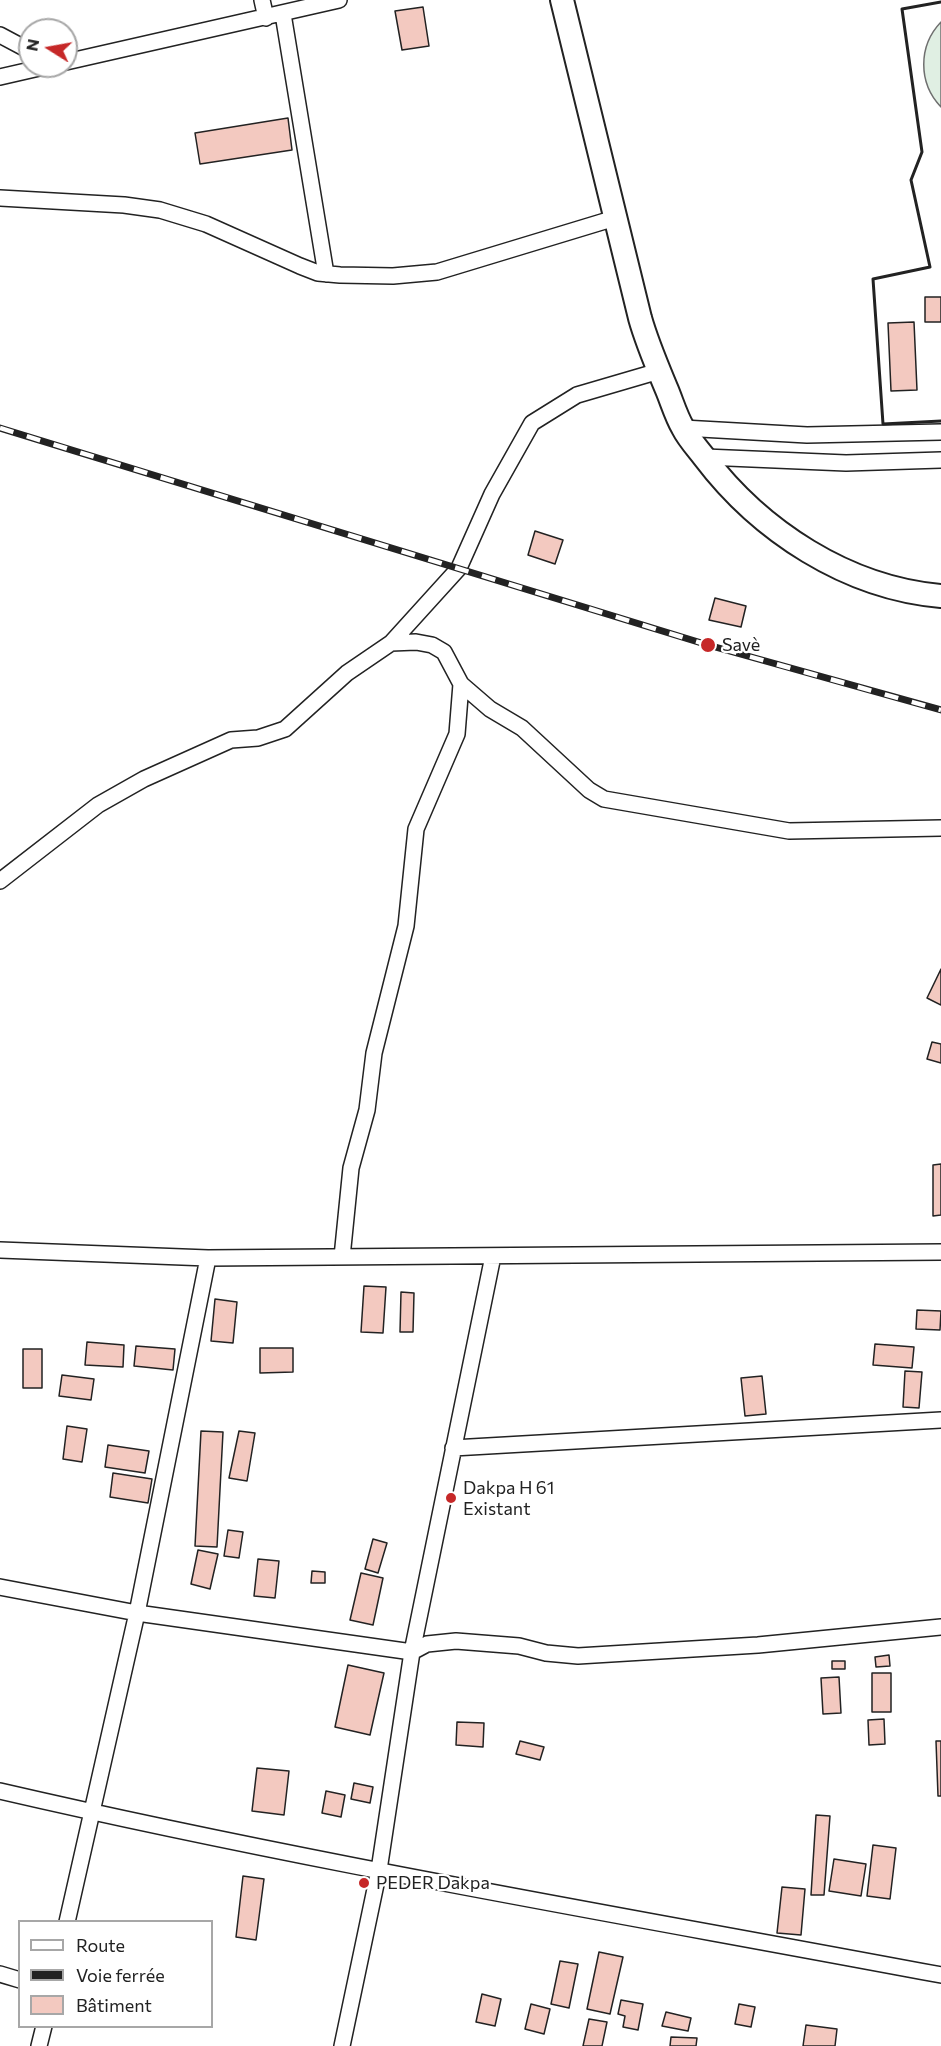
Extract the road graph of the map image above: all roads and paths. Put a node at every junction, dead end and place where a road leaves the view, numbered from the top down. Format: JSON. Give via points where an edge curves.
{"nodes":[{"id":1,"x":262,"y":0,"type":"edge"},
{"id":2,"x":339,"y":0,"type":"edge"},
{"id":3,"x":562,"y":0,"type":"edge"},
{"id":4,"x":284,"y":14,"type":"junction"},
{"id":5,"x":267,"y":18,"type":"junction"},
{"id":6,"x":0,"y":35,"type":"edge"},
{"id":7,"x":18,"y":45,"type":"edge"},
{"id":8,"x":78,"y":59,"type":"edge"},
{"id":9,"x":18,"y":73,"type":"edge"},
{"id":10,"x":0,"y":77,"type":"edge"},
{"id":11,"x":0,"y":198,"type":"edge"},
{"id":12,"x":615,"y":218,"type":"junction"},
{"id":13,"x":326,"y":274,"type":"junction"},
{"id":14,"x":659,"y":370,"type":"junction"},
{"id":15,"x":682,"y":428,"type":"junction"},
{"id":16,"x":941,"y":432,"type":"edge"},
{"id":17,"x":705,"y":457,"type":"junction"},
{"id":18,"x":941,"y":460,"type":"edge"},
{"id":19,"x":941,"y":596,"type":"edge"},
{"id":20,"x":391,"y":643,"type":"junction"},
{"id":21,"x":461,"y":684,"type":"junction"},
{"id":22,"x":941,"y":828,"type":"edge"},
{"id":23,"x":0,"y":881,"type":"edge"},
{"id":24,"x":0,"y":1250,"type":"edge"},
{"id":25,"x":941,"y":1252,"type":"edge"},
{"id":26,"x":493,"y":1256,"type":"junction"},
{"id":27,"x":342,"y":1257,"type":"junction"},
{"id":28,"x":208,"y":1258,"type":"junction"},
{"id":29,"x":941,"y":1420,"type":"edge"},
{"id":30,"x":453,"y":1448,"type":"junction"},
{"id":31,"x":0,"y":1587,"type":"edge"},
{"id":32,"x":137,"y":1613,"type":"junction"},
{"id":33,"x":941,"y":1627,"type":"edge"},
{"id":34,"x":412,"y":1652,"type":"junction"},
{"id":35,"x":0,"y":1791,"type":"edge"},
{"id":36,"x":90,"y":1812,"type":"junction"},
{"id":37,"x":379,"y":1870,"type":"junction"},
{"id":38,"x":67,"y":1920,"type":"edge"},
{"id":39,"x":0,"y":1974,"type":"edge"},
{"id":40,"x":941,"y":1975,"type":"edge"},
{"id":41,"x":18,"y":1979,"type":"edge"},
{"id":42,"x":44,"y":2028,"type":"edge"},
{"id":43,"x":39,"y":2046,"type":"edge"},
{"id":44,"x":342,"y":2046,"type":"edge"}],
"edges":[{"from":1,"to":5,"type":"street"},
{"from":2,"to":4,"type":"street"},
{"from":3,"to":12,"type":"main road"},
{"from":4,"to":5,"type":"street"},
{"from":4,"to":13,"type":"street"},
{"from":5,"to":8,"type":"street"},
{"from":6,"to":7,"type":"street"},
{"from":9,"to":10,"type":"street"},
{"from":11,"to":13,"type":"street","via":[[160,210],[206,224]]},
{"from":12,"to":13,"type":"street","via":[[437,272],[393,276]]},
{"from":12,"to":14,"type":"main road","via":[[647,343]]},
{"from":14,"to":15,"type":"main road"},
{"from":14,"to":20,"type":"street","via":[[577,395],[532,423],[492,494],[459,567]]},
{"from":15,"to":16,"type":"street","via":[[807,435]]},
{"from":15,"to":17,"type":"main road"},
{"from":17,"to":18,"type":"street","via":[[846,463]]},
{"from":17,"to":19,"type":"main road","via":[[725,485],[752,511],[820,558],[879,584]]},
{"from":20,"to":21,"type":"street","via":[[416,642],[444,652]]},
{"from":20,"to":23,"type":"street","via":[[347,673],[285,729],[258,738],[231,740],[144,779],[98,805]]},
{"from":21,"to":22,"type":"street","via":[[490,709],[522,728],[589,790],[604,799],[789,831]]},
{"from":21,"to":27,"type":"street","via":[[458,734],[416,829],[406,926],[374,1053],[366,1110],[351,1168]]},
{"from":24,"to":28,"type":"street"},
{"from":25,"to":26,"type":"street"},
{"from":26,"to":27,"type":"street"},
{"from":26,"to":30,"type":"street"},
{"from":27,"to":28,"type":"street"},
{"from":28,"to":32,"type":"street"},
{"from":29,"to":30,"type":"street"},
{"from":30,"to":34,"type":"street"},
{"from":31,"to":32,"type":"street"},
{"from":32,"to":34,"type":"street"},
{"from":32,"to":36,"type":"street"},
{"from":33,"to":34,"type":"street","via":[[758,1645],[578,1656],[456,1641],[427,1644]]},
{"from":34,"to":37,"type":"street"},
{"from":35,"to":36,"type":"street"},
{"from":36,"to":37,"type":"street"},
{"from":36,"to":38,"type":"street"},
{"from":37,"to":40,"type":"street"},
{"from":37,"to":44,"type":"street"},
{"from":39,"to":41,"type":"street"},
{"from":42,"to":43,"type":"street"}]}
